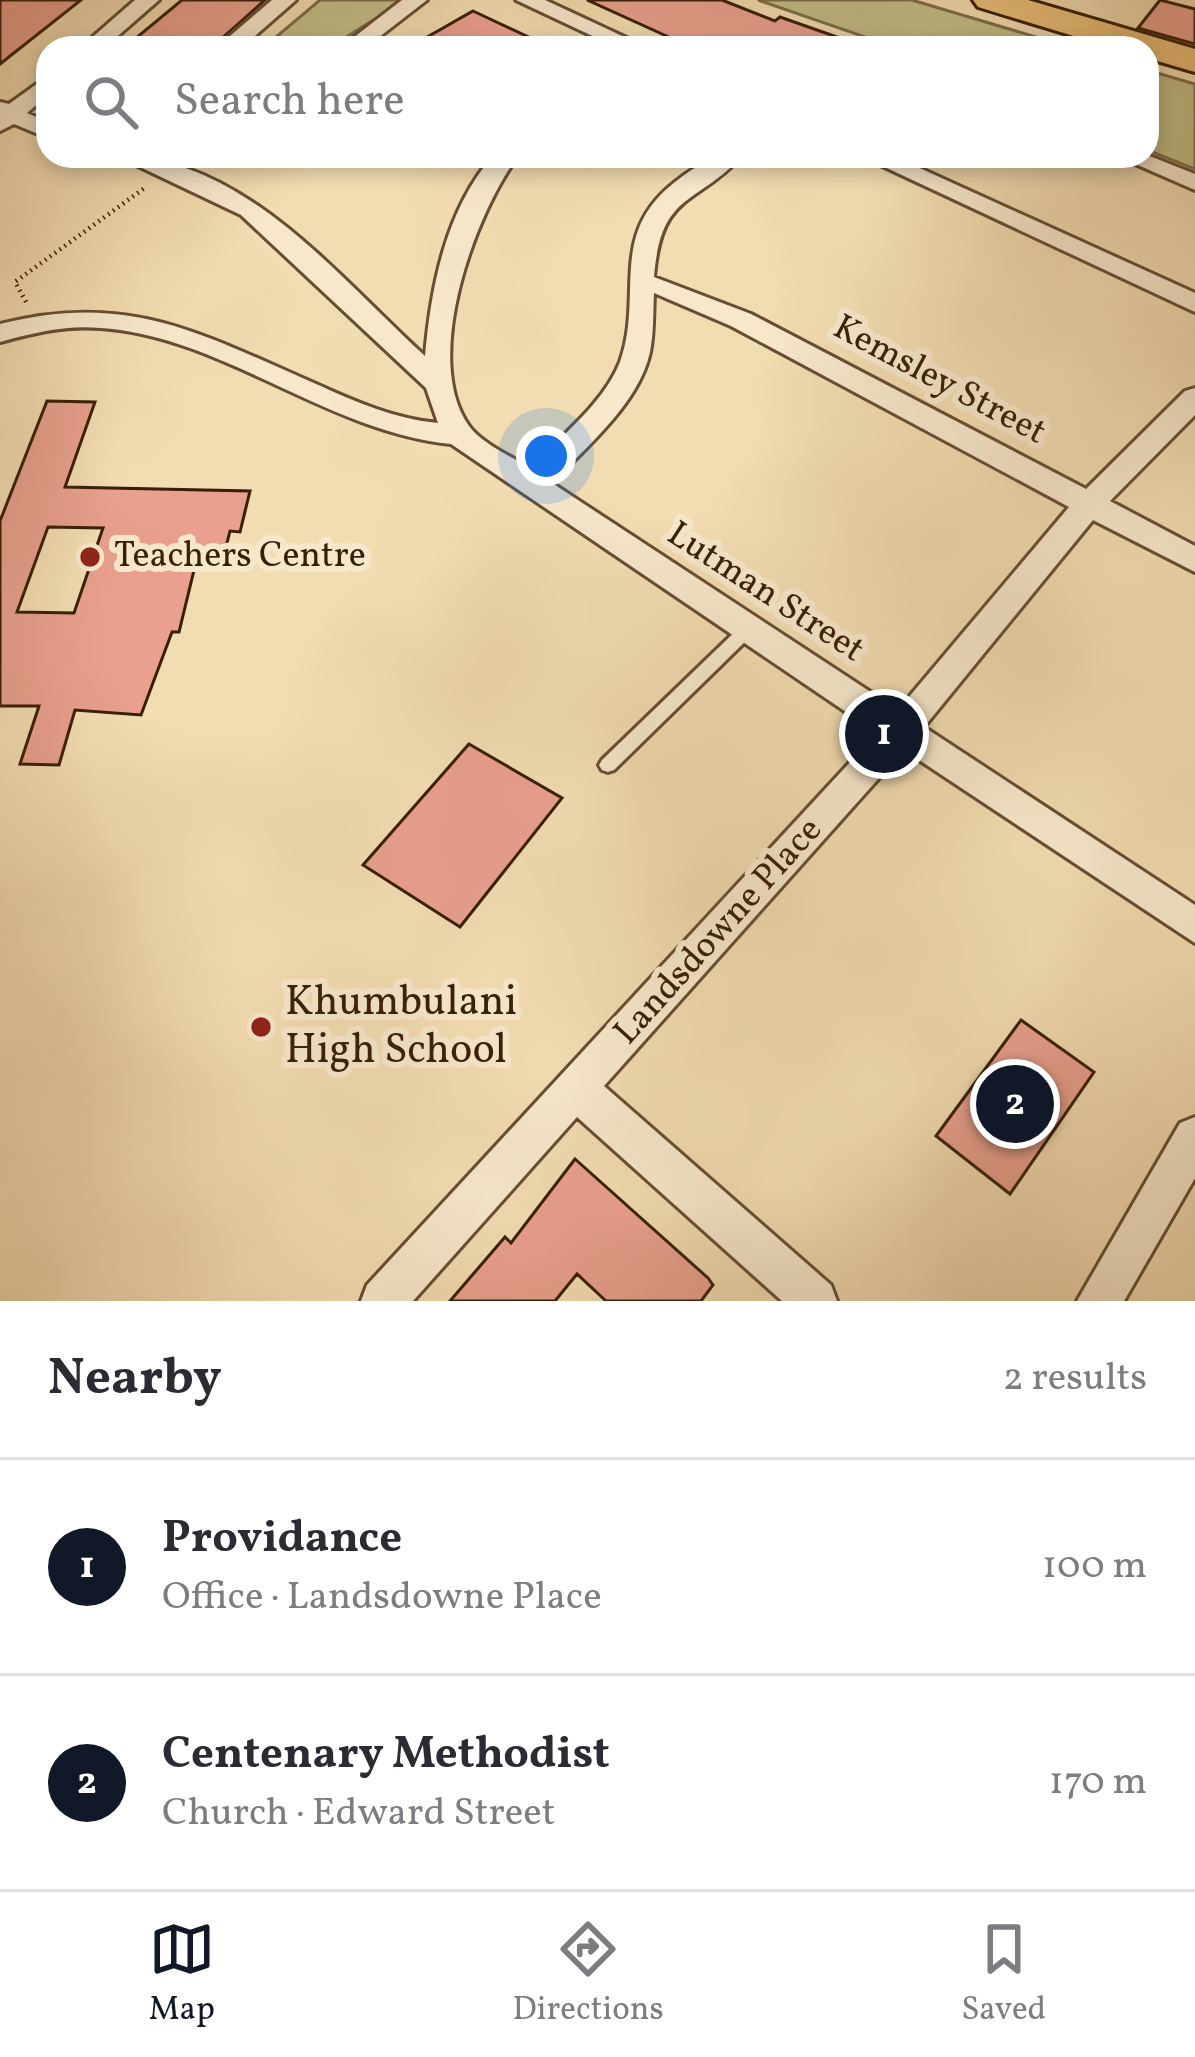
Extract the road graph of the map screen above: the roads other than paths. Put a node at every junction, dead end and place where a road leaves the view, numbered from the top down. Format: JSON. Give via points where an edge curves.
{"nodes":[{"id":1,"x":148,"y":0,"type":"edge"},
{"id":2,"x":284,"y":0,"type":"edge"},
{"id":3,"x":416,"y":0,"type":"edge"},
{"id":4,"x":527,"y":0,"type":"edge"},
{"id":5,"x":996,"y":2,"type":"edge"},
{"id":6,"x":105,"y":36,"type":"edge"},
{"id":7,"x":241,"y":36,"type":"edge"},
{"id":8,"x":367,"y":36,"type":"edge"},
{"id":9,"x":610,"y":36,"type":"edge"},
{"id":10,"x":1111,"y":36,"type":"edge"},
{"id":11,"x":1159,"y":50,"type":"edge"},
{"id":12,"x":1195,"y":61,"type":"edge"},
{"id":13,"x":36,"y":92,"type":"edge"},
{"id":14,"x":3,"y":118,"type":"edge"},
{"id":15,"x":36,"y":128,"type":"edge"},
{"id":16,"x":162,"y":168,"type":"edge"},
{"id":17,"x":190,"y":168,"type":"edge"},
{"id":18,"x":496,"y":168,"type":"edge"},
{"id":19,"x":712,"y":168,"type":"edge"},
{"id":20,"x":899,"y":168,"type":"edge"},
{"id":21,"x":1158,"y":168,"type":"edge"},
{"id":22,"x":178,"y":174,"type":"junction"},
{"id":23,"x":1195,"y":183,"type":"edge"},
{"id":24,"x":641,"y":282,"type":"junction"},
{"id":25,"x":1195,"y":304,"type":"edge"},
{"id":26,"x":0,"y":333,"type":"edge"},
{"id":27,"x":438,"y":384,"type":"junction"},
{"id":28,"x":1195,"y":398,"type":"edge"},
{"id":29,"x":458,"y":435,"type":"junction"},
{"id":30,"x":530,"y":487,"type":"junction"},
{"id":31,"x":1089,"y":504,"type":"junction"},
{"id":32,"x":1195,"y":560,"type":"edge"},
{"id":33,"x":748,"y":628,"type":"junction"},
{"id":34,"x":902,"y":729,"type":"junction"},
{"id":35,"x":608,"y":765,"type":"dead end"},
{"id":36,"x":1195,"y":926,"type":"edge"},
{"id":37,"x":577,"y":1090,"type":"junction"},
{"id":38,"x":1195,"y":1138,"type":"edge"},
{"id":39,"x":383,"y":1301,"type":"edge"},
{"id":40,"x":815,"y":1301,"type":"edge"},
{"id":41,"x":1099,"y":1301,"type":"edge"}],
"edges":[{"from":1,"to":6,"type":"street"},
{"from":2,"to":7,"type":"street"},
{"from":3,"to":8,"type":"street"},
{"from":4,"to":9,"type":"street"},
{"from":5,"to":10,"type":"main road"},
{"from":11,"to":12,"type":"main road"},
{"from":13,"to":14,"type":"street"},
{"from":14,"to":15,"type":"street"},
{"from":16,"to":22,"type":"street"},
{"from":17,"to":22,"type":"street"},
{"from":18,"to":27,"type":"street","via":[[476,193],[450,274]]},
{"from":19,"to":24,"type":"street","via":[[653,214]]},
{"from":20,"to":25,"type":"street"},
{"from":21,"to":23,"type":"street"},
{"from":22,"to":27,"type":"street","via":[[269,224]]},
{"from":24,"to":30,"type":"street","via":[[627,378]]},
{"from":24,"to":31,"type":"street","name":"Kemsley Street","via":[[742,320]]},
{"from":26,"to":29,"type":"street","via":[[37,321],[138,322],[397,427]]},
{"from":27,"to":29,"type":"street"},
{"from":28,"to":31,"type":"street","name":"Landsdowne Place"},
{"from":29,"to":30,"type":"street","name":"Lutman Street"},
{"from":30,"to":33,"type":"street","name":"Lutman Street"},
{"from":31,"to":32,"type":"street","name":"Kemsley Street"},
{"from":31,"to":34,"type":"street","name":"Landsdowne Place"},
{"from":33,"to":34,"type":"street","name":"Lutman Street"},
{"from":33,"to":35,"type":"lane"},
{"from":34,"to":36,"type":"street","name":"Lutman Street"},
{"from":34,"to":37,"type":"street","name":"Landsdowne Place"},
{"from":37,"to":39,"type":"street","name":"Landsdowne Place"},
{"from":37,"to":40,"type":"street"},
{"from":38,"to":41,"type":"street"}]}
